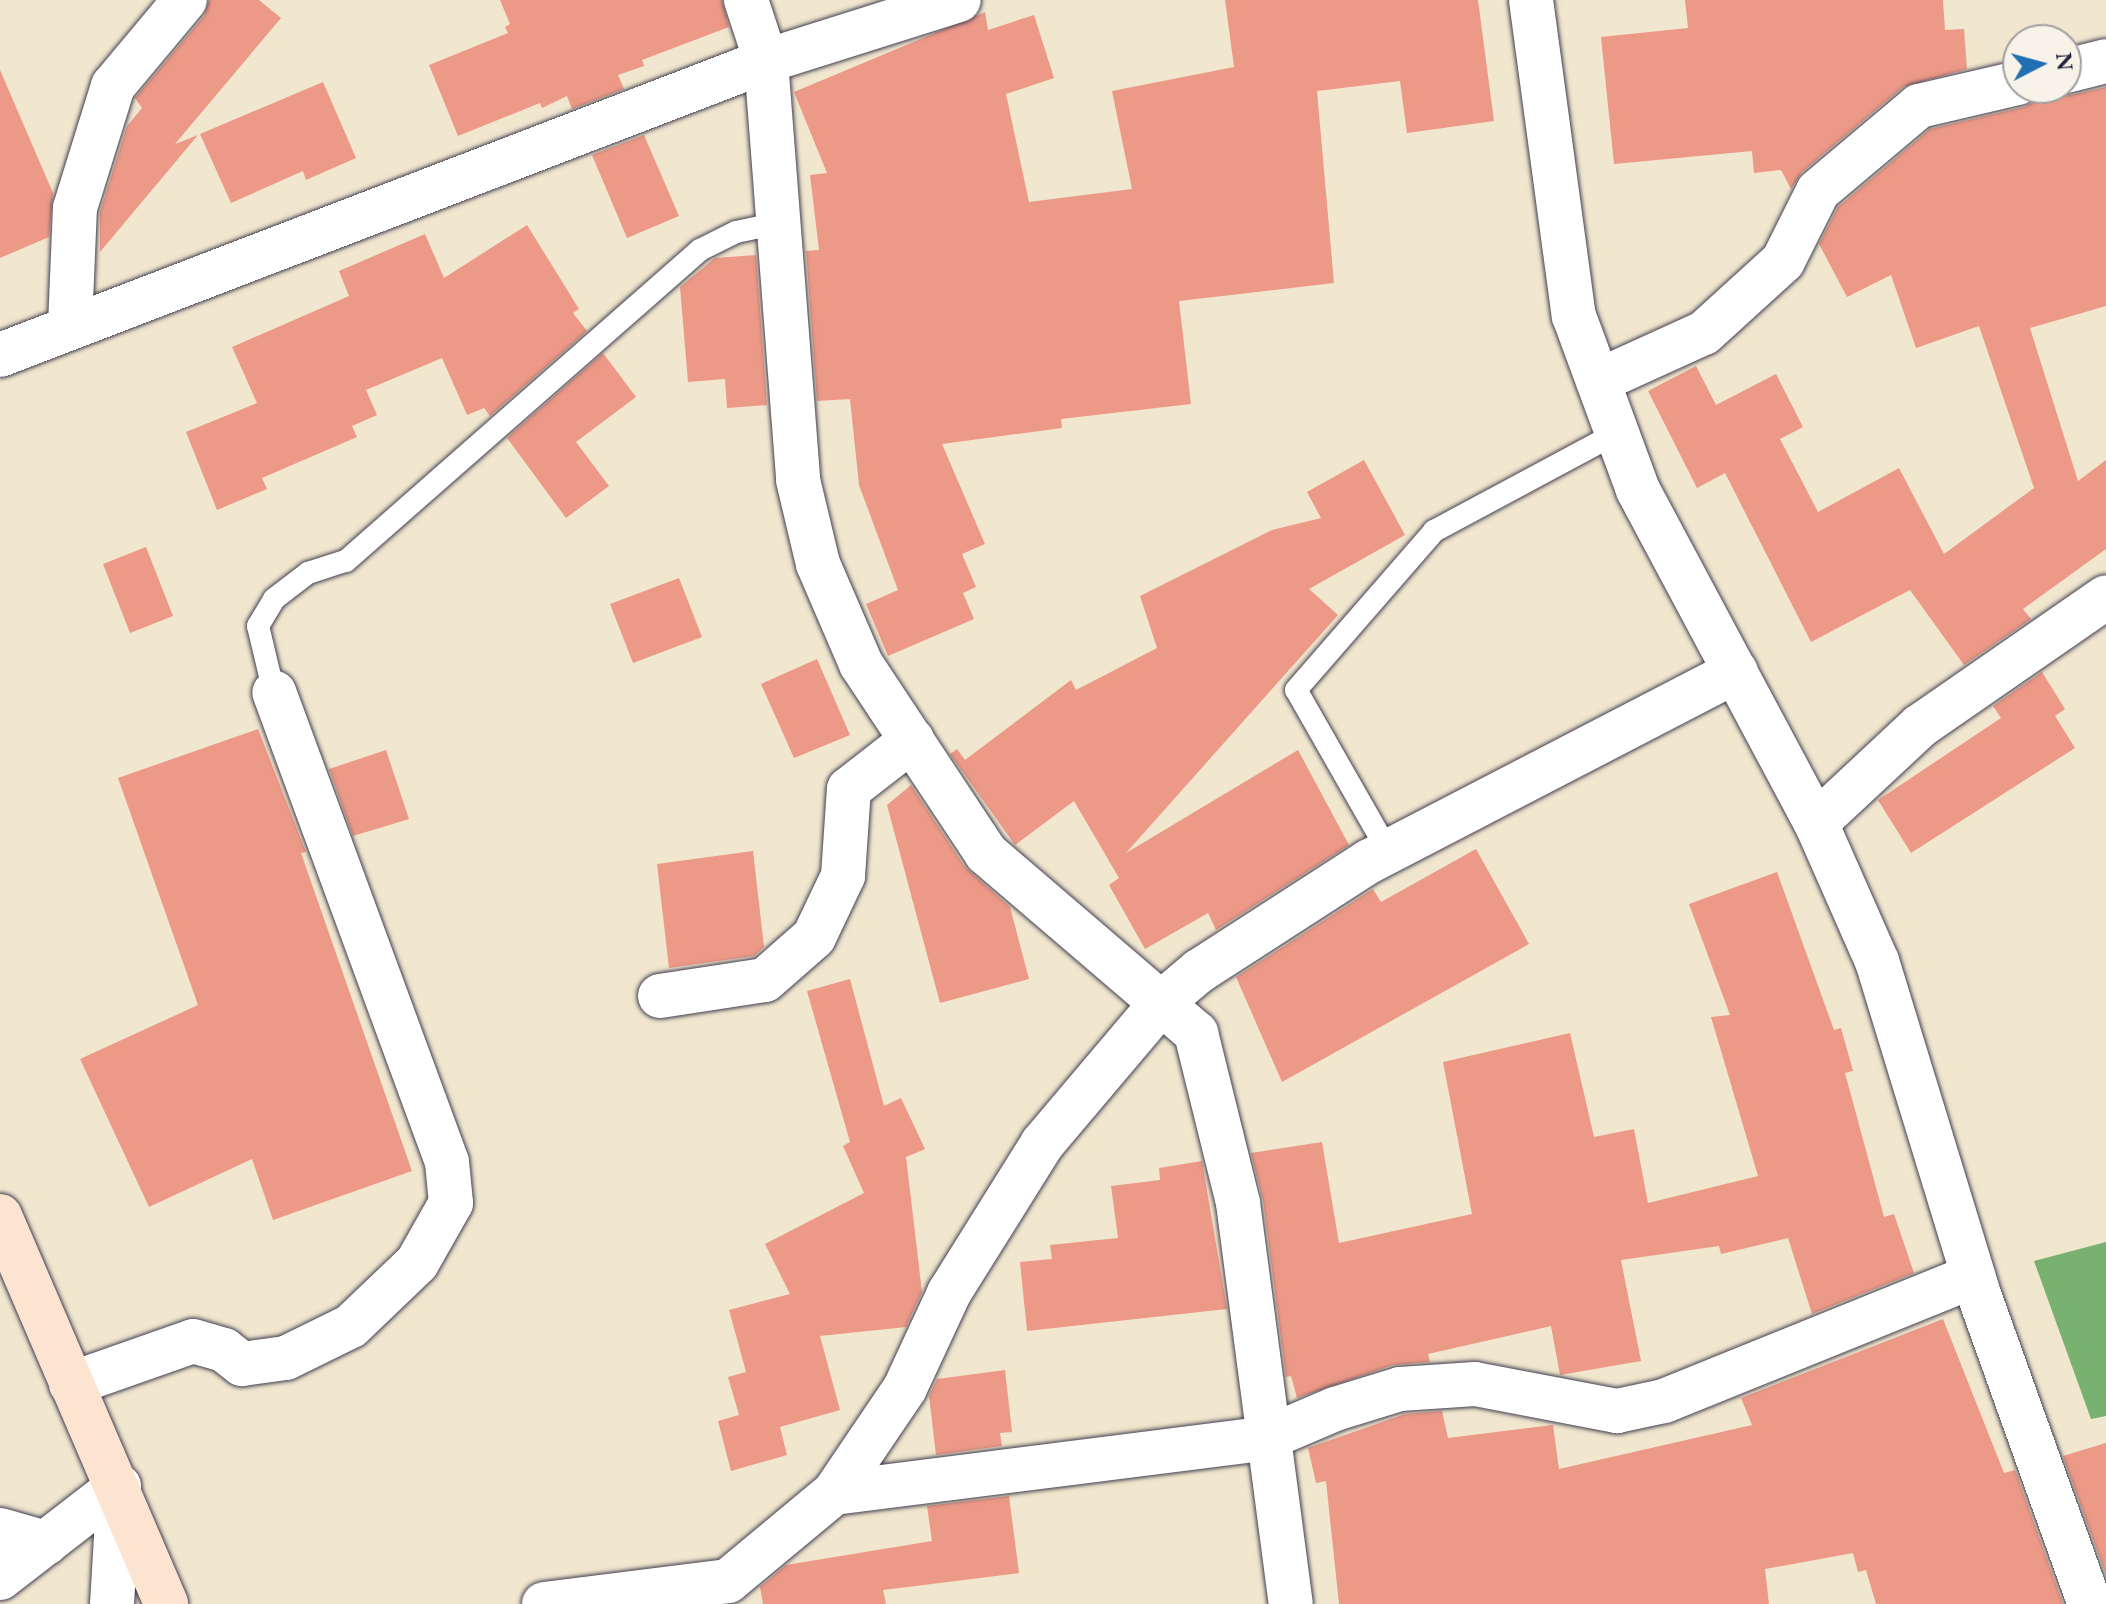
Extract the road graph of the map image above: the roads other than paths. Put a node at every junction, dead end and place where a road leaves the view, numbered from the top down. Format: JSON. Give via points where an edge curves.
{"nodes":[{"id":1,"x":185,"y":0,"type":"edge"},
{"id":2,"x":746,"y":0,"type":"edge"},
{"id":3,"x":959,"y":0,"type":"edge"},
{"id":4,"x":1531,"y":0,"type":"edge"},
{"id":5,"x":766,"y":61,"type":"junction"},
{"id":6,"x":2106,"y":61,"type":"edge"},
{"id":7,"x":2082,"y":67,"type":"edge"},
{"id":8,"x":2002,"y":87,"type":"edge"},
{"id":9,"x":779,"y":223,"type":"junction"},
{"id":10,"x":70,"y":326,"type":"junction"},
{"id":11,"x":0,"y":355,"type":"edge"},
{"id":12,"x":1598,"y":381,"type":"junction"},
{"id":13,"x":1617,"y":433,"type":"junction"},
{"id":14,"x":2106,"y":597,"type":"edge"},
{"id":15,"x":1736,"y":671,"type":"junction"},
{"id":16,"x":274,"y":693,"type":"joint"},
{"id":17,"x":912,"y":740,"type":"junction"},
{"id":18,"x":1816,"y":823,"type":"junction"},
{"id":19,"x":1388,"y":851,"type":"junction"},
{"id":20,"x":660,"y":996,"type":"dead end"},
{"id":21,"x":1161,"y":1003,"type":"junction"},
{"id":22,"x":0,"y":1216,"type":"edge"},
{"id":23,"x":1973,"y":1276,"type":"junction"},
{"id":24,"x":71,"y":1384,"type":"junction"},
{"id":25,"x":1267,"y":1438,"type":"junction"},
{"id":26,"x":119,"y":1486,"type":"junction"},
{"id":27,"x":834,"y":1493,"type":"junction"},
{"id":28,"x":0,"y":1530,"type":"edge"},
{"id":29,"x":46,"y":1543,"type":"junction"},
{"id":30,"x":0,"y":1578,"type":"edge"},
{"id":31,"x":112,"y":1604,"type":"edge"},
{"id":32,"x":166,"y":1604,"type":"edge"},
{"id":33,"x":544,"y":1604,"type":"edge"},
{"id":34,"x":1291,"y":1604,"type":"edge"},
{"id":35,"x":2090,"y":1604,"type":"edge"}],
"edges":[{"from":1,"to":10,"type":"street","via":[[113,86],[75,208]]},
{"from":2,"to":5,"type":"street"},
{"from":3,"to":5,"type":"street"},
{"from":4,"to":12,"type":"street","via":[[1574,316]]},
{"from":5,"to":9,"type":"street"},
{"from":5,"to":10,"type":"street"},
{"from":6,"to":7,"type":"street"},
{"from":8,"to":12,"type":"street","via":[[1919,106],[1818,191],[1783,261],[1704,333]]},
{"from":9,"to":16,"type":"lane","via":[[736,232],[700,250],[346,561],[308,573],[274,599],[258,626]]},
{"from":9,"to":17,"type":"street","via":[[798,480],[818,564],[861,664]]},
{"from":10,"to":11,"type":"street"},
{"from":12,"to":13,"type":"street"},
{"from":13,"to":15,"type":"street","via":[[1638,490]]},
{"from":13,"to":19,"type":"lane","via":[[1434,531],[1296,690]]},
{"from":14,"to":18,"type":"street","via":[[1920,726]]},
{"from":15,"to":18,"type":"street"},
{"from":15,"to":19,"type":"street"},
{"from":16,"to":24,"type":"street","via":[[447,1162],[451,1203],[417,1263],[351,1326],[286,1358],[242,1364],[224,1350],[193,1341]]},
{"from":17,"to":20,"type":"street","via":[[849,789],[843,876],[814,937],[765,980]]},
{"from":17,"to":21,"type":"street","via":[[986,853]]},
{"from":18,"to":23,"type":"street","via":[[1877,961]]},
{"from":19,"to":21,"type":"street","via":[[1199,971]]},
{"from":21,"to":25,"type":"street","via":[[1196,1033],[1238,1203]]},
{"from":21,"to":27,"type":"street","via":[[1042,1144],[949,1293],[905,1388]]},
{"from":22,"to":24,"type":"main road"},
{"from":23,"to":25,"type":"street","via":[[1664,1401],[1617,1411],[1475,1384],[1400,1389]]},
{"from":23,"to":35,"type":"street"},
{"from":24,"to":26,"type":"main road"},
{"from":25,"to":27,"type":"street"},
{"from":25,"to":34,"type":"street"},
{"from":26,"to":29,"type":"street"},
{"from":26,"to":31,"type":"street"},
{"from":26,"to":32,"type":"main road"},
{"from":27,"to":33,"type":"street","via":[[728,1581]]},
{"from":28,"to":29,"type":"street"},
{"from":29,"to":30,"type":"street"}]}
